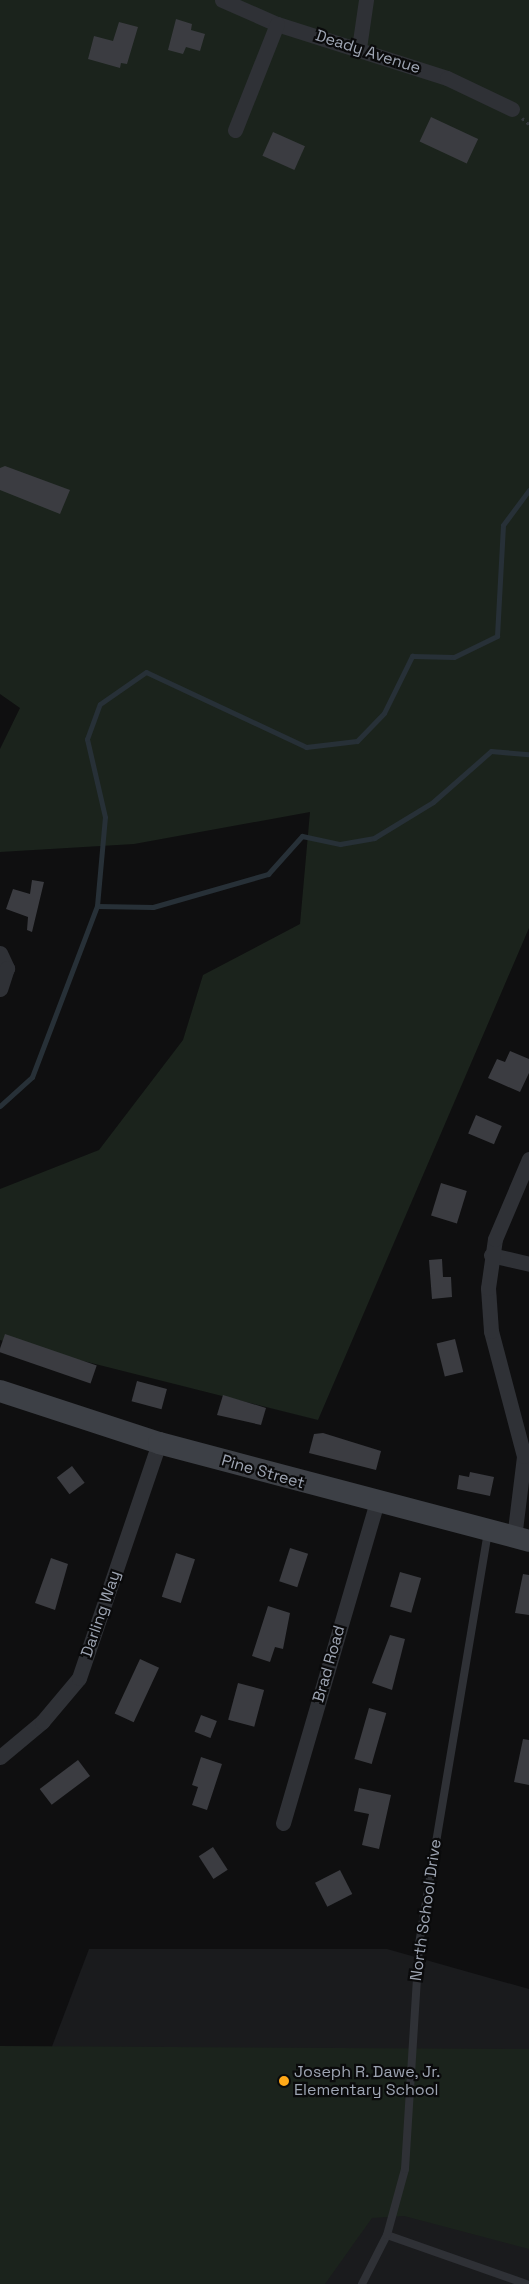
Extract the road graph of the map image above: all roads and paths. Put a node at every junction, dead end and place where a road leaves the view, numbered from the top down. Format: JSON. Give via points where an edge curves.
{"nodes":[{"id":1,"x":222,"y":0,"type":"edge"},
{"id":2,"x":366,"y":0,"type":"edge"},
{"id":3,"x":277,"y":24,"type":"junction"},
{"id":4,"x":360,"y":48,"type":"junction"},
{"id":5,"x":512,"y":109,"type":"dead end"},
{"id":6,"x":235,"y":130,"type":"dead end"},
{"id":7,"x":0,"y":954,"type":"edge"},
{"id":8,"x":0,"y":989,"type":"edge"},
{"id":9,"x":529,"y":1159,"type":"edge"},
{"id":10,"x":491,"y":1255,"type":"junction"},
{"id":11,"x":529,"y":1264,"type":"edge"},
{"id":12,"x":0,"y":1391,"type":"edge"},
{"id":13,"x":158,"y":1443,"type":"junction"},
{"id":14,"x":376,"y":1504,"type":"junction"},
{"id":15,"x":488,"y":1532,"type":"junction"},
{"id":16,"x":521,"y":1539,"type":"edge"},
{"id":17,"x":0,"y":1757,"type":"edge"},
{"id":18,"x":283,"y":1824,"type":"dead end"},
{"id":19,"x":386,"y":2235,"type":"junction"},
{"id":20,"x":362,"y":2284,"type":"edge"},
{"id":21,"x":526,"y":2284,"type":"edge"}],
"edges":[{"from":1,"to":3,"type":"street","name":"Deady Avenue"},
{"from":2,"to":4,"type":"street"},
{"from":3,"to":4,"type":"street","name":"Deady Avenue"},
{"from":3,"to":6,"type":"street"},
{"from":4,"to":5,"type":"street","name":"Deady Avenue","via":[[447,78]]},
{"from":7,"to":8,"type":"street","via":[[7,968]]},
{"from":9,"to":10,"type":"street"},
{"from":10,"to":11,"type":"street"},
{"from":10,"to":16,"type":"street","via":[[491,1331],[524,1456]]},
{"from":12,"to":13,"type":"street","name":"Pine Street"},
{"from":13,"to":14,"type":"street","name":"Pine Street"},
{"from":13,"to":17,"type":"street","name":"Darling Way","via":[[79,1678],[42,1722]]},
{"from":14,"to":15,"type":"street","name":"Pine Street"},
{"from":14,"to":18,"type":"street","name":"Brad Road"},
{"from":15,"to":16,"type":"street","name":"Pine Street"},
{"from":15,"to":19,"type":"lane","name":"North School Drive","via":[[419,1944],[405,2169]]},
{"from":19,"to":20,"type":"lane","name":"North School Drive"},
{"from":19,"to":21,"type":"lane"}]}
